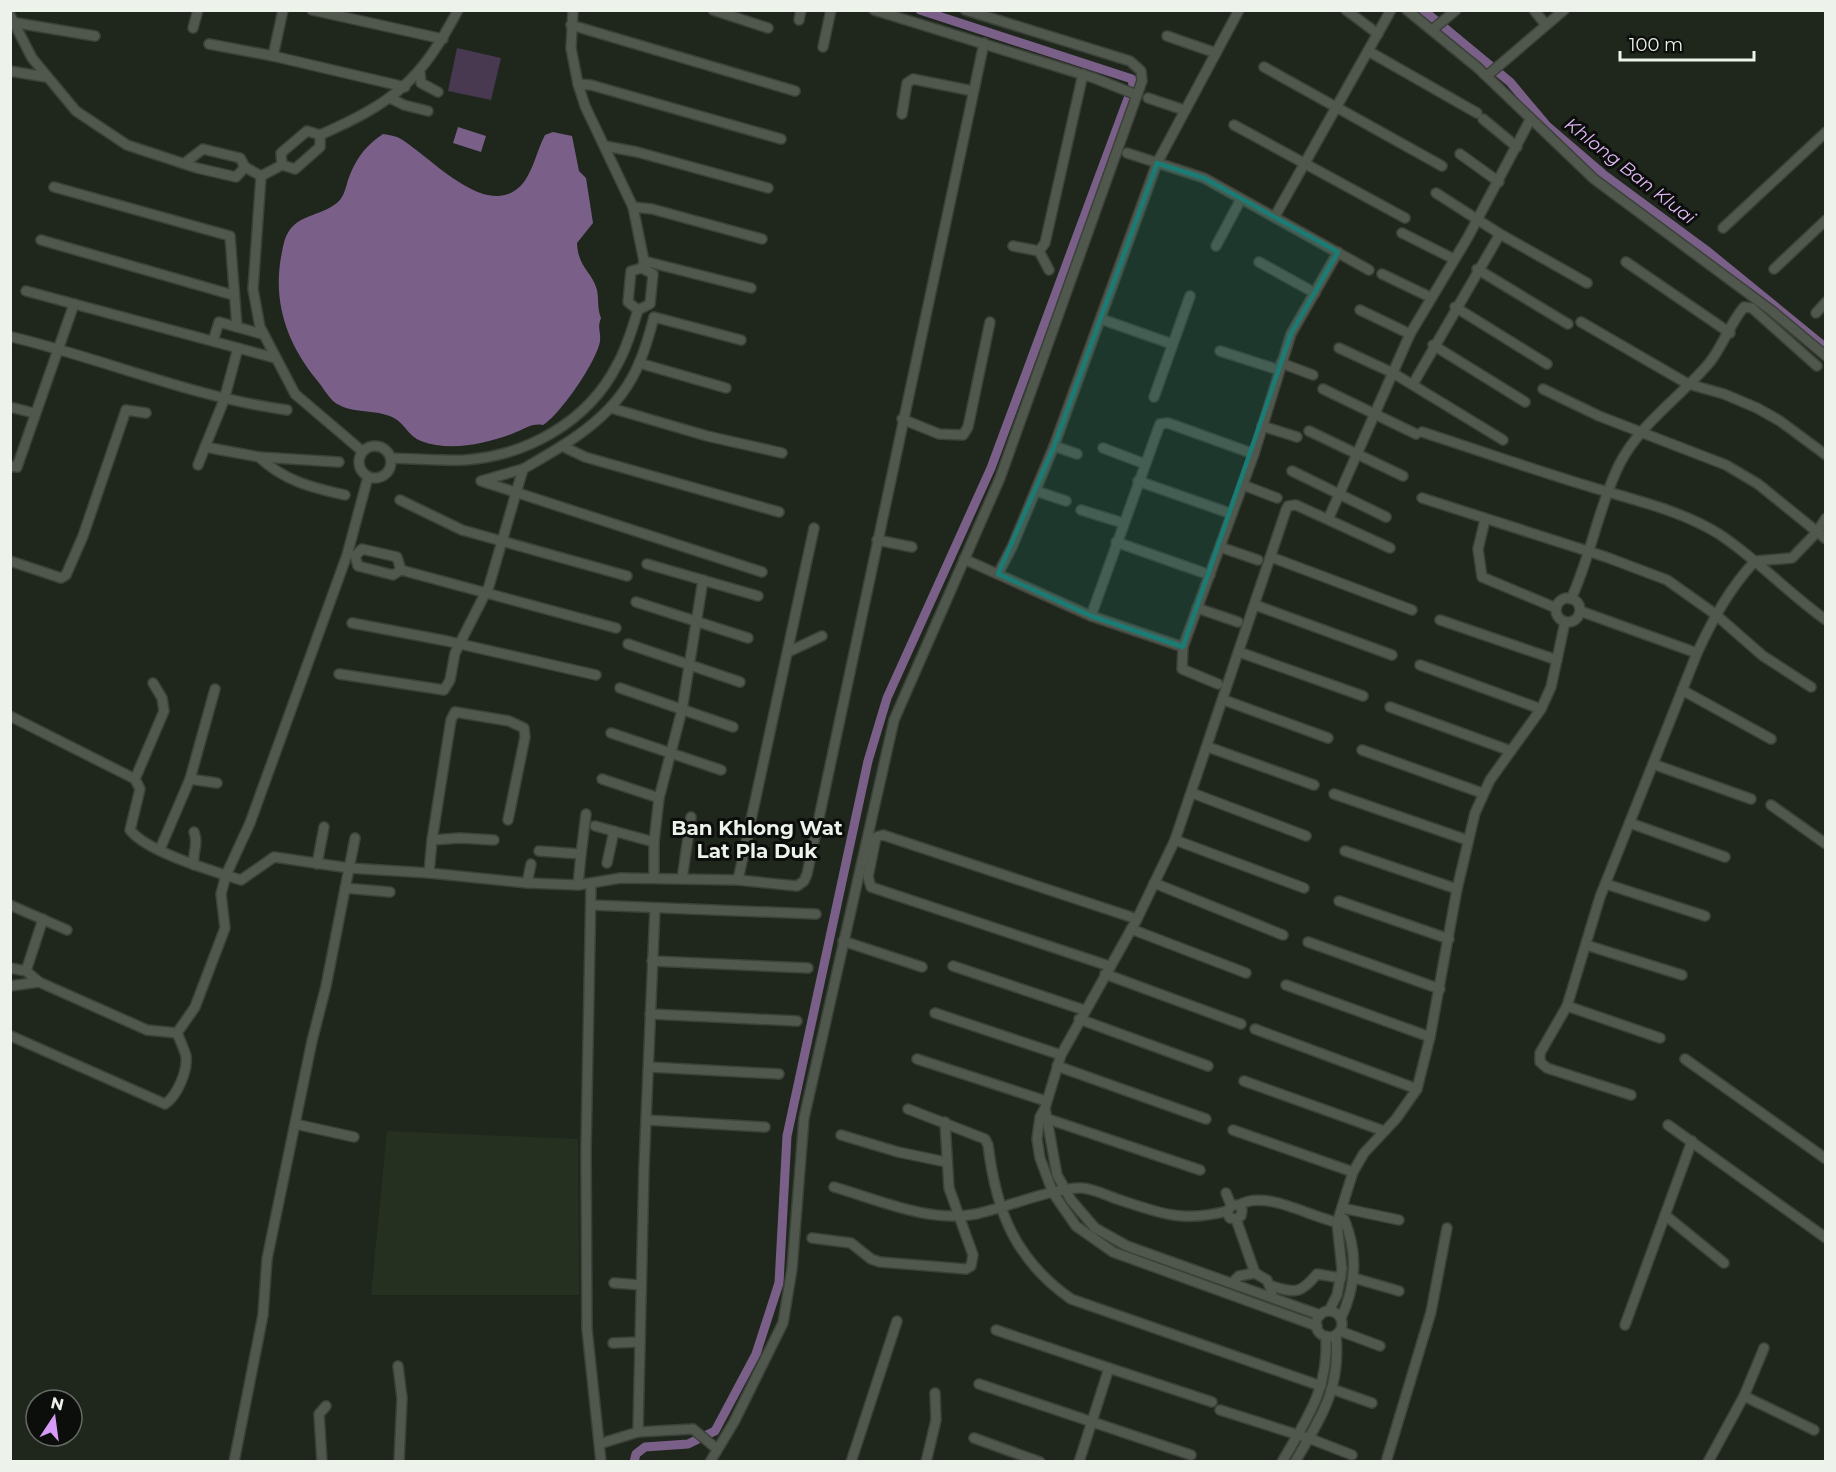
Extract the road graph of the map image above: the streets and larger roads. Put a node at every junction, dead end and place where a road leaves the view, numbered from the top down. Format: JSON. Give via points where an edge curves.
{"nodes":[{"id":1,"x":198,"y":10,"type":"edge"},
{"id":2,"x":283,"y":10,"type":"edge"},
{"id":3,"x":312,"y":10,"type":"edge"},
{"id":4,"x":458,"y":10,"type":"edge"},
{"id":5,"x":573,"y":10,"type":"edge"},
{"id":6,"x":713,"y":10,"type":"edge"},
{"id":7,"x":831,"y":10,"type":"edge"},
{"id":8,"x":874,"y":10,"type":"edge"},
{"id":9,"x":965,"y":10,"type":"edge"},
{"id":10,"x":1239,"y":10,"type":"edge"},
{"id":11,"x":1346,"y":10,"type":"edge"},
{"id":12,"x":1391,"y":10,"type":"edge"},
{"id":13,"x":1407,"y":10,"type":"edge"},
{"id":14,"x":1534,"y":10,"type":"edge"},
{"id":15,"x":1564,"y":10,"type":"edge"},
{"id":16,"x":1455,"y":12,"type":"edge"},
{"id":17,"x":12,"y":20,"type":"edge"},
{"id":18,"x":571,"y":25,"type":"junction"},
{"id":19,"x":1546,"y":26,"type":"junction"},
{"id":20,"x":193,"y":28,"type":"dead end"},
{"id":21,"x":768,"y":28,"type":"dead end"},
{"id":22,"x":1435,"y":28,"type":"junction"},
{"id":23,"x":1378,"y":34,"type":"junction"},
{"id":24,"x":95,"y":36,"type":"dead end"},
{"id":25,"x":1167,"y":36,"type":"dead end"},
{"id":26,"x":443,"y":39,"type":"junction"},
{"id":27,"x":208,"y":44,"type":"dead end"},
{"id":28,"x":984,"y":44,"type":"junction"},
{"id":29,"x":823,"y":47,"type":"dead end"},
{"id":30,"x":1368,"y":51,"type":"junction"},
{"id":31,"x":1216,"y":53,"type":"junction"},
{"id":32,"x":273,"y":56,"type":"junction"},
{"id":33,"x":1264,"y":67,"type":"dead end"},
{"id":34,"x":10,"y":71,"type":"edge"},
{"id":35,"x":420,"y":73,"type":"junction"},
{"id":36,"x":1083,"y":74,"type":"junction"},
{"id":37,"x":1486,"y":74,"type":"junction"},
{"id":38,"x":45,"y":77,"type":"junction"},
{"id":39,"x":578,"y":84,"type":"junction"},
{"id":40,"x":405,"y":87,"type":"junction"},
{"id":41,"x":795,"y":91,"type":"dead end"},
{"id":42,"x":974,"y":91,"type":"junction"},
{"id":43,"x":438,"y":92,"type":"dead end"},
{"id":44,"x":1136,"y":95,"type":"junction"},
{"id":45,"x":390,"y":98,"type":"junction"},
{"id":46,"x":1148,"y":98,"type":"dead end"},
{"id":47,"x":1337,"y":108,"type":"junction"},
{"id":48,"x":1184,"y":110,"type":"junction"},
{"id":49,"x":428,"y":111,"type":"dead end"},
{"id":50,"x":902,"y":114,"type":"dead end"},
{"id":51,"x":1530,"y":120,"type":"junction"},
{"id":52,"x":1234,"y":125,"type":"dead end"},
{"id":53,"x":1826,"y":132,"type":"edge"},
{"id":54,"x":320,"y":135,"type":"junction"},
{"id":55,"x":781,"y":139,"type":"dead end"},
{"id":56,"x":605,"y":147,"type":"junction"},
{"id":57,"x":1517,"y":147,"type":"junction"},
{"id":58,"x":1127,"y":153,"type":"dead end"},
{"id":59,"x":1460,"y":154,"type":"dead end"},
{"id":60,"x":186,"y":162,"type":"junction"},
{"id":61,"x":1157,"y":163,"type":"junction"},
{"id":62,"x":1306,"y":164,"type":"junction"},
{"id":63,"x":282,"y":165,"type":"junction"},
{"id":64,"x":1442,"y":166,"type":"dead end"},
{"id":65,"x":245,"y":167,"type":"junction"},
{"id":66,"x":261,"y":176,"type":"junction"},
{"id":67,"x":1498,"y":182,"type":"junction"},
{"id":68,"x":54,"y":187,"type":"dead end"},
{"id":69,"x":768,"y":188,"type":"dead end"},
{"id":70,"x":1436,"y":193,"type":"dead end"},
{"id":71,"x":1241,"y":199,"type":"junction"},
{"id":72,"x":633,"y":207,"type":"junction"},
{"id":73,"x":1275,"y":216,"type":"junction"},
{"id":74,"x":1405,"y":218,"type":"dead end"},
{"id":75,"x":1826,"y":220,"type":"edge"},
{"id":76,"x":1477,"y":221,"type":"junction"},
{"id":77,"x":1723,"y":228,"type":"dead end"},
{"id":78,"x":1402,"y":233,"type":"dead end"},
{"id":79,"x":1500,"y":234,"type":"junction"},
{"id":80,"x":762,"y":239,"type":"dead end"},
{"id":81,"x":41,"y":240,"type":"dead end"},
{"id":82,"x":1013,"y":246,"type":"dead end"},
{"id":83,"x":1216,"y":246,"type":"dead end"},
{"id":84,"x":1039,"y":251,"type":"junction"},
{"id":85,"x":1338,"y":252,"type":"junction"},
{"id":86,"x":1454,"y":259,"type":"junction"},
{"id":87,"x":1259,"y":262,"type":"dead end"},
{"id":88,"x":1626,"y":262,"type":"dead end"},
{"id":89,"x":643,"y":264,"type":"junction"},
{"id":90,"x":1477,"y":269,"type":"junction"},
{"id":91,"x":1774,"y":269,"type":"dead end"},
{"id":92,"x":1049,"y":270,"type":"dead end"},
{"id":93,"x":1369,"y":270,"type":"dead end"},
{"id":94,"x":1382,"y":274,"type":"dead end"},
{"id":95,"x":1587,"y":283,"type":"dead end"},
{"id":96,"x":751,"y":288,"type":"dead end"},
{"id":97,"x":26,"y":291,"type":"dead end"},
{"id":98,"x":1315,"y":292,"type":"junction"},
{"id":99,"x":233,"y":295,"type":"junction"},
{"id":100,"x":1190,"y":296,"type":"dead end"},
{"id":101,"x":1430,"y":297,"type":"junction"},
{"id":102,"x":1826,"y":302,"type":"edge"},
{"id":103,"x":74,"y":303,"type":"junction"},
{"id":104,"x":1455,"y":307,"type":"junction"},
{"id":105,"x":638,"y":310,"type":"junction"},
{"id":106,"x":1360,"y":310,"type":"dead end"},
{"id":107,"x":1816,"y":314,"type":"dead end"},
{"id":108,"x":1101,"y":319,"type":"junction"},
{"id":109,"x":990,"y":322,"type":"dead end"},
{"id":110,"x":1581,"y":322,"type":"dead end"},
{"id":111,"x":1568,"y":324,"type":"dead end"},
{"id":112,"x":237,"y":327,"type":"junction"},
{"id":113,"x":1730,"y":333,"type":"junction"},
{"id":114,"x":262,"y":334,"type":"junction"},
{"id":115,"x":1410,"y":334,"type":"junction"},
{"id":116,"x":12,"y":337,"type":"edge"},
{"id":117,"x":741,"y":340,"type":"dead end"},
{"id":118,"x":213,"y":341,"type":"junction"},
{"id":119,"x":1172,"y":344,"type":"junction"},
{"id":120,"x":1433,"y":345,"type":"junction"},
{"id":121,"x":238,"y":348,"type":"junction"},
{"id":122,"x":1339,"y":348,"type":"dead end"},
{"id":123,"x":60,"y":349,"type":"junction"},
{"id":124,"x":1220,"y":351,"type":"dead end"},
{"id":125,"x":1826,"y":356,"type":"edge"},
{"id":126,"x":275,"y":358,"type":"junction"},
{"id":127,"x":639,"y":363,"type":"junction"},
{"id":128,"x":1547,"y":364,"type":"dead end"},
{"id":129,"x":1817,"y":366,"type":"dead end"},
{"id":130,"x":1280,"y":367,"type":"junction"},
{"id":131,"x":1393,"y":373,"type":"junction"},
{"id":132,"x":1313,"y":375,"type":"dead end"},
{"id":133,"x":1413,"y":384,"type":"junction"},
{"id":134,"x":1688,"y":384,"type":"junction"},
{"id":135,"x":726,"y":388,"type":"dead end"},
{"id":136,"x":1323,"y":389,"type":"dead end"},
{"id":137,"x":1543,"y":389,"type":"dead end"},
{"id":138,"x":1154,"y":397,"type":"dead end"},
{"id":139,"x":224,"y":400,"type":"junction"},
{"id":140,"x":1525,"y":402,"type":"dead end"},
{"id":141,"x":10,"y":407,"type":"edge"},
{"id":142,"x":611,"y":408,"type":"junction"},
{"id":143,"x":287,"y":410,"type":"dead end"},
{"id":144,"x":34,"y":413,"type":"junction"},
{"id":145,"x":146,"y":413,"type":"dead end"},
{"id":146,"x":1375,"y":414,"type":"junction"},
{"id":147,"x":902,"y":419,"type":"junction"},
{"id":148,"x":1262,"y":426,"type":"junction"},
{"id":149,"x":1309,"y":431,"type":"dead end"},
{"id":150,"x":1640,"y":433,"type":"junction"},
{"id":151,"x":1297,"y":437,"type":"dead end"},
{"id":152,"x":1503,"y":440,"type":"dead end"},
{"id":153,"x":562,"y":446,"type":"junction"},
{"id":154,"x":1054,"y":446,"type":"junction"},
{"id":155,"x":206,"y":447,"type":"junction"},
{"id":156,"x":1103,"y":448,"type":"dead end"},
{"id":157,"x":362,"y":451,"type":"junction"},
{"id":158,"x":782,"y":453,"type":"dead end"},
{"id":159,"x":1356,"y":453,"type":"junction"},
{"id":160,"x":1077,"y":454,"type":"dead end"},
{"id":161,"x":1254,"y":454,"type":"junction"},
{"id":162,"x":1826,"y":455,"type":"edge"},
{"id":163,"x":260,"y":457,"type":"junction"},
{"id":164,"x":391,"y":458,"type":"junction"},
{"id":165,"x":339,"y":462,"type":"dead end"},
{"id":166,"x":1145,"y":464,"type":"junction"},
{"id":167,"x":198,"y":465,"type":"dead end"},
{"id":168,"x":10,"y":466,"type":"edge"},
{"id":169,"x":523,"y":469,"type":"junction"},
{"id":170,"x":1292,"y":471,"type":"dead end"},
{"id":171,"x":1403,"y":476,"type":"dead end"},
{"id":172,"x":368,"y":477,"type":"junction"},
{"id":173,"x":1138,"y":481,"type":"junction"},
{"id":174,"x":1243,"y":485,"type":"junction"},
{"id":175,"x":1036,"y":491,"type":"junction"},
{"id":176,"x":1608,"y":491,"type":"junction"},
{"id":177,"x":515,"y":494,"type":"junction"},
{"id":178,"x":1338,"y":494,"type":"junction"},
{"id":179,"x":345,"y":495,"type":"dead end"},
{"id":180,"x":1277,"y":498,"type":"dead end"},
{"id":181,"x":1422,"y":498,"type":"dead end"},
{"id":182,"x":400,"y":500,"type":"dead end"},
{"id":183,"x":1066,"y":501,"type":"dead end"},
{"id":184,"x":1081,"y":510,"type":"dead end"},
{"id":185,"x":779,"y":512,"type":"dead end"},
{"id":186,"x":1232,"y":513,"type":"junction"},
{"id":187,"x":1329,"y":515,"type":"dead end"},
{"id":188,"x":1386,"y":517,"type":"dead end"},
{"id":189,"x":1826,"y":518,"type":"edge"},
{"id":190,"x":1485,"y":520,"type":"junction"},
{"id":191,"x":1123,"y":523,"type":"junction"},
{"id":192,"x":814,"y":528,"type":"dead end"},
{"id":193,"x":1817,"y":532,"type":"junction"},
{"id":194,"x":1826,"y":539,"type":"edge"},
{"id":195,"x":877,"y":540,"type":"junction"},
{"id":196,"x":1116,"y":542,"type":"junction"},
{"id":197,"x":503,"y":543,"type":"junction"},
{"id":198,"x":912,"y":547,"type":"dead end"},
{"id":199,"x":1220,"y":547,"type":"junction"},
{"id":200,"x":1390,"y":548,"type":"dead end"},
{"id":201,"x":1590,"y":552,"type":"junction"},
{"id":202,"x":351,"y":556,"type":"junction"},
{"id":203,"x":1271,"y":557,"type":"junction"},
{"id":204,"x":964,"y":559,"type":"junction"},
{"id":205,"x":1258,"y":560,"type":"dead end"},
{"id":206,"x":10,"y":561,"type":"edge"},
{"id":207,"x":1755,"y":561,"type":"junction"},
{"id":208,"x":648,"y":564,"type":"dead end"},
{"id":209,"x":401,"y":570,"type":"junction"},
{"id":210,"x":762,"y":572,"type":"dead end"},
{"id":211,"x":998,"y":574,"type":"junction"},
{"id":212,"x":1210,"y":575,"type":"junction"},
{"id":213,"x":627,"y":576,"type":"dead end"},
{"id":214,"x":703,"y":580,"type":"junction"},
{"id":215,"x":487,"y":592,"type":"junction"},
{"id":216,"x":758,"y":596,"type":"dead end"},
{"id":217,"x":1571,"y":599,"type":"junction"},
{"id":218,"x":636,"y":602,"type":"dead end"},
{"id":219,"x":1254,"y":605,"type":"junction"},
{"id":220,"x":1197,"y":608,"type":"junction"},
{"id":221,"x":1556,"y":608,"type":"junction"},
{"id":222,"x":1412,"y":610,"type":"dead end"},
{"id":223,"x":1580,"y":611,"type":"junction"},
{"id":224,"x":1715,"y":614,"type":"junction"},
{"id":225,"x":1091,"y":616,"type":"junction"},
{"id":226,"x":1440,"y":620,"type":"dead end"},
{"id":227,"x":1826,"y":620,"type":"edge"},
{"id":228,"x":696,"y":621,"type":"junction"},
{"id":229,"x":1238,"y":622,"type":"dead end"},
{"id":230,"x":1565,"y":622,"type":"junction"},
{"id":231,"x":352,"y":623,"type":"dead end"},
{"id":232,"x":616,"y":628,"type":"dead end"},
{"id":233,"x":822,"y":636,"type":"dead end"},
{"id":234,"x":748,"y":638,"type":"dead end"},
{"id":235,"x":459,"y":643,"type":"junction"},
{"id":236,"x":628,"y":644,"type":"dead end"},
{"id":237,"x":1183,"y":647,"type":"junction"},
{"id":238,"x":788,"y":652,"type":"junction"},
{"id":239,"x":1239,"y":652,"type":"junction"},
{"id":240,"x":1697,"y":653,"type":"junction"},
{"id":241,"x":1392,"y":655,"type":"dead end"},
{"id":242,"x":1557,"y":660,"type":"junction"},
{"id":243,"x":688,"y":665,"type":"junction"},
{"id":244,"x":1420,"y":665,"type":"dead end"},
{"id":245,"x":339,"y":674,"type":"dead end"},
{"id":246,"x":596,"y":675,"type":"dead end"},
{"id":247,"x":740,"y":682,"type":"dead end"},
{"id":248,"x":153,"y":683,"type":"dead end"},
{"id":249,"x":1218,"y":684,"type":"dead end"},
{"id":250,"x":1811,"y":687,"type":"dead end"},
{"id":251,"x":620,"y":688,"type":"dead end"},
{"id":252,"x":215,"y":689,"type":"dead end"},
{"id":253,"x":1682,"y":690,"type":"junction"},
{"id":254,"x":1363,"y":696,"type":"dead end"},
{"id":255,"x":1224,"y":700,"type":"junction"},
{"id":256,"x":1390,"y":706,"type":"dead end"},
{"id":257,"x":1541,"y":709,"type":"junction"},
{"id":258,"x":682,"y":710,"type":"junction"},
{"id":259,"x":10,"y":716,"type":"edge"},
{"id":260,"x":733,"y":727,"type":"dead end"},
{"id":261,"x":611,"y":733,"type":"dead end"},
{"id":262,"x":1328,"y":738,"type":"dead end"},
{"id":263,"x":1771,"y":739,"type":"dead end"},
{"id":264,"x":1208,"y":747,"type":"junction"},
{"id":265,"x":1362,"y":750,"type":"dead end"},
{"id":266,"x":1511,"y":751,"type":"junction"},
{"id":267,"x":671,"y":754,"type":"junction"},
{"id":268,"x":1653,"y":764,"type":"junction"},
{"id":269,"x":721,"y":770,"type":"dead end"},
{"id":270,"x":135,"y":779,"type":"junction"},
{"id":271,"x":190,"y":779,"type":"junction"},
{"id":272,"x":602,"y":779,"type":"dead end"},
{"id":273,"x":217,"y":783,"type":"dead end"},
{"id":274,"x":1314,"y":785,"type":"dead end"},
{"id":275,"x":1192,"y":793,"type":"junction"},
{"id":276,"x":1482,"y":793,"type":"junction"},
{"id":277,"x":1334,"y":794,"type":"dead end"},
{"id":278,"x":659,"y":798,"type":"junction"},
{"id":279,"x":1751,"y":800,"type":"dead end"},
{"id":280,"x":1771,"y":805,"type":"dead end"},
{"id":281,"x":586,"y":814,"type":"dead end"},
{"id":282,"x":691,"y":817,"type":"dead end"},
{"id":283,"x":508,"y":820,"type":"dead end"},
{"id":284,"x":1630,"y":823,"type":"junction"},
{"id":285,"x":595,"y":826,"type":"dead end"},
{"id":286,"x":324,"y":827,"type":"dead end"},
{"id":287,"x":614,"y":831,"type":"junction"},
{"id":288,"x":194,"y":832,"type":"dead end"},
{"id":289,"x":1306,"y":836,"type":"dead end"},
{"id":290,"x":355,"y":838,"type":"dead end"},
{"id":291,"x":432,"y":840,"type":"junction"},
{"id":292,"x":494,"y":840,"type":"dead end"},
{"id":293,"x":1175,"y":840,"type":"junction"},
{"id":294,"x":1467,"y":840,"type":"junction"},
{"id":295,"x":654,"y":842,"type":"junction"},
{"id":296,"x":1826,"y":844,"type":"edge"},
{"id":297,"x":160,"y":849,"type":"junction"},
{"id":298,"x":539,"y":850,"type":"dead end"},
{"id":299,"x":1345,"y":851,"type":"dead end"},
{"id":300,"x":581,"y":854,"type":"junction"},
{"id":301,"x":1725,"y":857,"type":"dead end"},
{"id":302,"x":607,"y":863,"type":"dead end"},
{"id":303,"x":317,"y":864,"type":"junction"},
{"id":304,"x":531,"y":864,"type":"dead end"},
{"id":305,"x":194,"y":865,"type":"junction"},
{"id":306,"x":349,"y":868,"type":"junction"},
{"id":307,"x":429,"y":873,"type":"junction"},
{"id":308,"x":226,"y":875,"type":"junction"},
{"id":309,"x":654,"y":878,"type":"junction"},
{"id":310,"x":682,"y":879,"type":"junction"},
{"id":311,"x":738,"y":880,"type":"junction"},
{"id":312,"x":527,"y":883,"type":"junction"},
{"id":313,"x":591,"y":884,"type":"junction"},
{"id":314,"x":1154,"y":884,"type":"junction"},
{"id":315,"x":1605,"y":884,"type":"junction"},
{"id":316,"x":578,"y":885,"type":"junction"},
{"id":317,"x":345,"y":888,"type":"junction"},
{"id":318,"x":1304,"y":888,"type":"dead end"},
{"id":319,"x":1457,"y":889,"type":"junction"},
{"id":320,"x":390,"y":892,"type":"dead end"},
{"id":321,"x":1339,"y":901,"type":"dead end"},
{"id":322,"x":10,"y":905,"type":"edge"},
{"id":323,"x":591,"y":905,"type":"junction"},
{"id":324,"x":655,"y":908,"type":"junction"},
{"id":325,"x":816,"y":914,"type":"dead end"},
{"id":326,"x":1706,"y":916,"type":"dead end"},
{"id":327,"x":43,"y":919,"type":"junction"},
{"id":328,"x":1137,"y":919,"type":"junction"},
{"id":329,"x":1131,"y":929,"type":"junction"},
{"id":330,"x":67,"y":930,"type":"dead end"},
{"id":331,"x":1283,"y":935,"type":"dead end"},
{"id":332,"x":1449,"y":939,"type":"junction"},
{"id":333,"x":843,"y":941,"type":"junction"},
{"id":334,"x":1308,"y":942,"type":"dead end"},
{"id":335,"x":1586,"y":945,"type":"junction"},
{"id":336,"x":652,"y":961,"type":"junction"},
{"id":337,"x":953,"y":966,"type":"dead end"},
{"id":338,"x":922,"y":967,"type":"dead end"},
{"id":339,"x":10,"y":968,"type":"edge"},
{"id":340,"x":808,"y":968,"type":"dead end"},
{"id":341,"x":1107,"y":970,"type":"junction"},
{"id":342,"x":26,"y":971,"type":"junction"},
{"id":343,"x":1246,"y":973,"type":"dead end"},
{"id":344,"x":1682,"y":975,"type":"dead end"},
{"id":345,"x":39,"y":982,"type":"junction"},
{"id":346,"x":10,"y":986,"type":"edge"},
{"id":347,"x":1286,"y":986,"type":"dead end"},
{"id":348,"x":1440,"y":989,"type":"junction"},
{"id":349,"x":1567,"y":1006,"type":"junction"},
{"id":350,"x":1084,"y":1010,"type":"junction"},
{"id":351,"x":935,"y":1012,"type":"dead end"},
{"id":352,"x":650,"y":1014,"type":"junction"},
{"id":353,"x":1079,"y":1019,"type":"junction"},
{"id":354,"x":797,"y":1021,"type":"dead end"},
{"id":355,"x":1241,"y":1024,"type":"dead end"},
{"id":356,"x":1255,"y":1029,"type":"dead end"},
{"id":357,"x":177,"y":1033,"type":"junction"},
{"id":358,"x":11,"y":1036,"type":"edge"},
{"id":359,"x":1430,"y":1037,"type":"junction"},
{"id":360,"x":1660,"y":1038,"type":"dead end"},
{"id":361,"x":1061,"y":1054,"type":"junction"},
{"id":362,"x":917,"y":1059,"type":"dead end"},
{"id":363,"x":1685,"y":1059,"type":"dead end"},
{"id":364,"x":1057,"y":1066,"type":"junction"},
{"id":365,"x":1208,"y":1066,"type":"dead end"},
{"id":366,"x":649,"y":1067,"type":"junction"},
{"id":367,"x":779,"y":1074,"type":"dead end"},
{"id":368,"x":1244,"y":1081,"type":"dead end"},
{"id":369,"x":1417,"y":1089,"type":"junction"},
{"id":370,"x":1631,"y":1095,"type":"dead end"},
{"id":371,"x":908,"y":1109,"type":"dead end"},
{"id":372,"x":1045,"y":1111,"type":"junction"},
{"id":373,"x":1206,"y":1119,"type":"dead end"},
{"id":374,"x":647,"y":1120,"type":"junction"},
{"id":375,"x":945,"y":1122,"type":"junction"},
{"id":376,"x":295,"y":1124,"type":"junction"},
{"id":377,"x":1668,"y":1125,"type":"dead end"},
{"id":378,"x":765,"y":1127,"type":"dead end"},
{"id":379,"x":1233,"y":1130,"type":"dead end"},
{"id":380,"x":1383,"y":1131,"type":"junction"},
{"id":381,"x":841,"y":1135,"type":"dead end"},
{"id":382,"x":354,"y":1137,"type":"dead end"},
{"id":383,"x":1692,"y":1142,"type":"junction"},
{"id":384,"x":1826,"y":1159,"type":"edge"},
{"id":385,"x":946,"y":1162,"type":"junction"},
{"id":386,"x":1200,"y":1170,"type":"dead end"},
{"id":387,"x":1353,"y":1172,"type":"junction"},
{"id":388,"x":834,"y":1187,"type":"dead end"},
{"id":389,"x":1064,"y":1190,"type":"junction"},
{"id":390,"x":1053,"y":1193,"type":"junction"},
{"id":391,"x":1226,"y":1193,"type":"dead end"},
{"id":392,"x":1232,"y":1207,"type":"junction"},
{"id":393,"x":1000,"y":1208,"type":"junction"},
{"id":394,"x":957,"y":1215,"type":"junction"},
{"id":395,"x":1665,"y":1215,"type":"junction"},
{"id":396,"x":1342,"y":1217,"type":"junction"},
{"id":397,"x":1399,"y":1220,"type":"dead end"},
{"id":398,"x":1447,"y":1228,"type":"dead end"},
{"id":399,"x":813,"y":1238,"type":"dead end"},
{"id":400,"x":1826,"y":1238,"type":"edge"},
{"id":401,"x":1724,"y":1263,"type":"dead end"},
{"id":402,"x":1200,"y":1272,"type":"junction"},
{"id":403,"x":1255,"y":1273,"type":"junction"},
{"id":404,"x":1341,"y":1278,"type":"junction"},
{"id":405,"x":1354,"y":1278,"type":"junction"},
{"id":406,"x":1197,"y":1282,"type":"junction"},
{"id":407,"x":614,"y":1283,"type":"dead end"},
{"id":408,"x":1232,"y":1283,"type":"junction"},
{"id":409,"x":641,"y":1284,"type":"junction"},
{"id":410,"x":1272,"y":1286,"type":"junction"},
{"id":411,"x":1399,"y":1291,"type":"dead end"},
{"id":412,"x":1273,"y":1298,"type":"junction"},
{"id":413,"x":1325,"y":1313,"type":"junction"},
{"id":414,"x":1341,"y":1318,"type":"junction"},
{"id":415,"x":897,"y":1321,"type":"dead end"},
{"id":416,"x":1624,"y":1325,"type":"dead end"},
{"id":417,"x":1317,"y":1326,"type":"junction"},
{"id":418,"x":996,"y":1330,"type":"dead end"},
{"id":419,"x":1334,"y":1334,"type":"junction"},
{"id":420,"x":640,"y":1342,"type":"junction"},
{"id":421,"x":613,"y":1343,"type":"dead end"},
{"id":422,"x":1380,"y":1346,"type":"dead end"},
{"id":423,"x":1764,"y":1348,"type":"dead end"},
{"id":424,"x":398,"y":1366,"type":"dead end"},
{"id":425,"x":1109,"y":1368,"type":"junction"},
{"id":426,"x":979,"y":1384,"type":"dead end"},
{"id":427,"x":1321,"y":1386,"type":"junction"},
{"id":428,"x":1332,"y":1389,"type":"junction"},
{"id":429,"x":935,"y":1393,"type":"dead end"},
{"id":430,"x":1744,"y":1396,"type":"junction"},
{"id":431,"x":1212,"y":1402,"type":"dead end"},
{"id":432,"x":1372,"y":1402,"type":"dead end"},
{"id":433,"x":326,"y":1406,"type":"dead end"},
{"id":434,"x":1220,"y":1410,"type":"dead end"},
{"id":435,"x":1091,"y":1421,"type":"junction"},
{"id":436,"x":1814,"y":1430,"type":"dead end"},
{"id":437,"x":638,"y":1432,"type":"junction"},
{"id":438,"x":1298,"y":1436,"type":"junction"},
{"id":439,"x":975,"y":1438,"type":"dead end"},
{"id":440,"x":1311,"y":1439,"type":"junction"},
{"id":441,"x":599,"y":1443,"type":"junction"},
{"id":442,"x":714,"y":1445,"type":"junction"},
{"id":443,"x":1191,"y":1455,"type":"dead end"},
{"id":444,"x":1352,"y":1455,"type":"dead end"},
{"id":445,"x":234,"y":1461,"type":"edge"},
{"id":446,"x":322,"y":1461,"type":"edge"},
{"id":447,"x":399,"y":1461,"type":"edge"},
{"id":448,"x":601,"y":1461,"type":"edge"},
{"id":449,"x":710,"y":1461,"type":"edge"},
{"id":450,"x":851,"y":1461,"type":"edge"},
{"id":451,"x":926,"y":1461,"type":"edge"},
{"id":452,"x":1040,"y":1461,"type":"edge"},
{"id":453,"x":1079,"y":1461,"type":"edge"},
{"id":454,"x":1282,"y":1461,"type":"edge"},
{"id":455,"x":1295,"y":1461,"type":"edge"},
{"id":456,"x":1386,"y":1461,"type":"edge"},
{"id":457,"x":1708,"y":1461,"type":"edge"}],
"edges":[{"from":1,"to":20,"type":"street"},
{"from":2,"to":32,"type":"street"},
{"from":3,"to":26,"type":"street"},
{"from":4,"to":26,"type":"street"},
{"from":5,"to":18,"type":"street"},
{"from":6,"to":21,"type":"street"},
{"from":7,"to":29,"type":"street"},
{"from":8,"to":28,"type":"street"},
{"from":9,"to":44,"type":"street","via":[[1130,61],[1141,71],[1142,81]]},
{"from":10,"to":31,"type":"street"},
{"from":11,"to":23,"type":"street"},
{"from":12,"to":23,"type":"street"},
{"from":13,"to":22,"type":"street"},
{"from":14,"to":19,"type":"street"},
{"from":15,"to":19,"type":"street"},
{"from":16,"to":22,"type":"street"},
{"from":17,"to":24,"type":"street"},
{"from":17,"to":38,"type":"street"},
{"from":18,"to":39,"type":"street"},
{"from":18,"to":41,"type":"street"},
{"from":19,"to":37,"type":"street"},
{"from":22,"to":37,"type":"street"},
{"from":23,"to":30,"type":"street"},
{"from":25,"to":31,"type":"street"},
{"from":26,"to":35,"type":"street"},
{"from":27,"to":32,"type":"street"},
{"from":28,"to":36,"type":"street"},
{"from":28,"to":42,"type":"street"},
{"from":30,"to":47,"type":"street"},
{"from":30,"to":57,"type":"street","via":[[1480,116]]},
{"from":31,"to":48,"type":"street"},
{"from":32,"to":40,"type":"street"},
{"from":33,"to":47,"type":"street"},
{"from":34,"to":38,"type":"street"},
{"from":35,"to":40,"type":"street"},
{"from":35,"to":43,"type":"street","via":[[421,84]]},
{"from":36,"to":44,"type":"street"},
{"from":36,"to":84,"type":"street","via":[[1045,243]]},
{"from":37,"to":51,"type":"street"},
{"from":38,"to":60,"type":"street","via":[[75,111],[127,145]]},
{"from":39,"to":55,"type":"street"},
{"from":39,"to":56,"type":"street"},
{"from":40,"to":45,"type":"street"},
{"from":42,"to":50,"type":"street","via":[[913,79],[907,83]]},
{"from":42,"to":147,"type":"street"},
{"from":44,"to":204,"type":"street","via":[[1011,447]]},
{"from":45,"to":49,"type":"street"},
{"from":45,"to":54,"type":"street","via":[[363,116]]},
{"from":46,"to":48,"type":"street"},
{"from":47,"to":62,"type":"street"},
{"from":47,"to":64,"type":"street"},
{"from":48,"to":61,"type":"street"},
{"from":51,"to":57,"type":"street"},
{"from":51,"to":125,"type":"street","via":[[1594,179],[1755,298]]},
{"from":52,"to":62,"type":"street"},
{"from":53,"to":77,"type":"street"},
{"from":54,"to":63,"type":"street","via":[[307,131],[281,153]]},
{"from":54,"to":63,"type":"street","via":[[320,147],[295,170]]},
{"from":56,"to":69,"type":"street"},
{"from":56,"to":72,"type":"street"},
{"from":57,"to":67,"type":"street"},
{"from":58,"to":61,"type":"street"},
{"from":59,"to":67,"type":"street"},
{"from":60,"to":65,"type":"street","via":[[236,177]]},
{"from":60,"to":65,"type":"street","via":[[203,149],[240,158]]},
{"from":61,"to":71,"type":"street","via":[[1204,178]]},
{"from":61,"to":108,"type":"street"},
{"from":62,"to":73,"type":"street"},
{"from":62,"to":74,"type":"street"},
{"from":63,"to":66,"type":"street"},
{"from":65,"to":66,"type":"street"},
{"from":66,"to":114,"type":"street","via":[[253,289]]},
{"from":67,"to":76,"type":"street"},
{"from":68,"to":99,"type":"street","via":[[230,236]]},
{"from":70,"to":76,"type":"street"},
{"from":71,"to":73,"type":"street"},
{"from":71,"to":83,"type":"street"},
{"from":72,"to":80,"type":"street"},
{"from":72,"to":89,"type":"street"},
{"from":73,"to":85,"type":"street"},
{"from":75,"to":91,"type":"street"},
{"from":76,"to":79,"type":"street"},
{"from":76,"to":86,"type":"street"},
{"from":78,"to":86,"type":"street"},
{"from":79,"to":90,"type":"street"},
{"from":79,"to":95,"type":"street"},
{"from":81,"to":99,"type":"street"},
{"from":82,"to":84,"type":"street"},
{"from":84,"to":92,"type":"street"},
{"from":85,"to":93,"type":"street"},
{"from":85,"to":98,"type":"street"},
{"from":86,"to":101,"type":"street"},
{"from":87,"to":98,"type":"street"},
{"from":88,"to":113,"type":"street"},
{"from":89,"to":96,"type":"street"},
{"from":89,"to":105,"type":"street","via":[[653,274],[650,304]]},
{"from":89,"to":105,"type":"street","via":[[631,271],[628,302]]},
{"from":90,"to":104,"type":"street"},
{"from":90,"to":111,"type":"street"},
{"from":94,"to":101,"type":"street"},
{"from":97,"to":103,"type":"street"},
{"from":98,"to":130,"type":"street","via":[[1291,334]]},
{"from":99,"to":112,"type":"street"},
{"from":100,"to":119,"type":"street"},
{"from":101,"to":115,"type":"street"},
{"from":102,"to":107,"type":"street"},
{"from":103,"to":118,"type":"street"},
{"from":103,"to":123,"type":"street"},
{"from":104,"to":120,"type":"street"},
{"from":104,"to":128,"type":"street"},
{"from":105,"to":164,"type":"street","via":[[624,351],[603,387],[566,425],[548,436],[512,452],[489,457]]},
{"from":106,"to":115,"type":"street"},
{"from":108,"to":119,"type":"street"},
{"from":108,"to":154,"type":"street"},
{"from":109,"to":147,"type":"street","via":[[963,435],[939,434]]},
{"from":110,"to":134,"type":"street"},
{"from":112,"to":114,"type":"street"},
{"from":112,"to":118,"type":"street","via":[[219,322]]},
{"from":113,"to":129,"type":"street","via":[[1740,312],[1752,308]]},
{"from":113,"to":134,"type":"street"},
{"from":114,"to":126,"type":"street"},
{"from":115,"to":131,"type":"street"},
{"from":116,"to":123,"type":"street"},
{"from":117,"to":127,"type":"street","via":[[654,317]]},
{"from":118,"to":121,"type":"street"},
{"from":119,"to":138,"type":"street"},
{"from":120,"to":133,"type":"street"},
{"from":120,"to":140,"type":"street"},
{"from":121,"to":126,"type":"street"},
{"from":121,"to":139,"type":"street"},
{"from":122,"to":131,"type":"street"},
{"from":123,"to":139,"type":"street"},
{"from":123,"to":144,"type":"street"},
{"from":124,"to":130,"type":"street"},
{"from":126,"to":157,"type":"street","via":[[295,394]]},
{"from":127,"to":135,"type":"street"},
{"from":127,"to":142,"type":"street"},
{"from":130,"to":132,"type":"street"},
{"from":130,"to":148,"type":"street"},
{"from":131,"to":133,"type":"street"},
{"from":131,"to":146,"type":"street"},
{"from":133,"to":152,"type":"street"},
{"from":134,"to":150,"type":"street"},
{"from":134,"to":162,"type":"street","via":[[1757,408]]},
{"from":136,"to":146,"type":"street"},
{"from":137,"to":150,"type":"street"},
{"from":139,"to":143,"type":"street"},
{"from":139,"to":155,"type":"street"},
{"from":141,"to":144,"type":"street"},
{"from":142,"to":153,"type":"street"},
{"from":142,"to":158,"type":"street"},
{"from":144,"to":168,"type":"street","via":[[17,467]]},
{"from":145,"to":206,"type":"street","via":[[126,410],[66,574],[61,578]]},
{"from":146,"to":159,"type":"street"},
{"from":146,"to":176,"type":"street","via":[[1419,433]]},
{"from":147,"to":195,"type":"street"},
{"from":148,"to":151,"type":"street"},
{"from":148,"to":161,"type":"street"},
{"from":149,"to":159,"type":"street"},
{"from":150,"to":176,"type":"street","via":[[1620,462]]},
{"from":150,"to":193,"type":"street","via":[[1726,465],[1765,489]]},
{"from":153,"to":169,"type":"street"},
{"from":153,"to":185,"type":"street","via":[[585,457]]},
{"from":154,"to":160,"type":"street"},
{"from":154,"to":175,"type":"street"},
{"from":155,"to":163,"type":"street"},
{"from":155,"to":167,"type":"street"},
{"from":156,"to":166,"type":"street"},
{"from":157,"to":164,"type":"street","via":[[371,446],[381,447]]},
{"from":157,"to":172,"type":"street","via":[[359,466]]},
{"from":159,"to":171,"type":"street"},
{"from":159,"to":178,"type":"street"},
{"from":161,"to":166,"type":"street","via":[[1163,423]]},
{"from":161,"to":174,"type":"street"},
{"from":163,"to":165,"type":"street"},
{"from":163,"to":179,"type":"street","via":[[288,478],[311,488]]},
{"from":164,"to":172,"type":"street","via":[[387,473],[378,478]]},
{"from":166,"to":173,"type":"street"},
{"from":169,"to":177,"type":"street"},
{"from":169,"to":177,"type":"street","via":[[482,481]]},
{"from":170,"to":178,"type":"street"},
{"from":172,"to":202,"type":"street"},
{"from":173,"to":186,"type":"street"},
{"from":173,"to":191,"type":"street"},
{"from":174,"to":180,"type":"street"},
{"from":174,"to":186,"type":"street"},
{"from":175,"to":183,"type":"street"},
{"from":175,"to":211,"type":"street"},
{"from":176,"to":201,"type":"street"},
{"from":176,"to":207,"type":"street","via":[[1694,521]]},
{"from":177,"to":197,"type":"street"},
{"from":177,"to":210,"type":"street"},
{"from":178,"to":187,"type":"street"},
{"from":178,"to":188,"type":"street"},
{"from":181,"to":190,"type":"street"},
{"from":182,"to":197,"type":"street","via":[[462,530]]},
{"from":184,"to":191,"type":"street"},
{"from":186,"to":199,"type":"street"},
{"from":189,"to":193,"type":"street"},
{"from":190,"to":201,"type":"street"},
{"from":190,"to":221,"type":"street","via":[[1478,549],[1482,577]]},
{"from":191,"to":196,"type":"street"},
{"from":192,"to":238,"type":"street"},
{"from":193,"to":194,"type":"street"},
{"from":193,"to":207,"type":"street","via":[[1792,558]]},
{"from":195,"to":198,"type":"street"},
{"from":195,"to":311,"type":"street","via":[[804,881],[797,886]]},
{"from":196,"to":212,"type":"street"},
{"from":196,"to":225,"type":"street"},
{"from":197,"to":213,"type":"street"},
{"from":197,"to":215,"type":"street"},
{"from":199,"to":205,"type":"street"},
{"from":199,"to":212,"type":"street"},
{"from":200,"to":203,"type":"street","via":[[1291,505]]},
{"from":201,"to":217,"type":"street"},
{"from":201,"to":224,"type":"street","via":[[1667,580]]},
{"from":202,"to":209,"type":"street","via":[[358,567],[393,575]]},
{"from":202,"to":209,"type":"street","via":[[362,549],[397,557]]},
{"from":202,"to":308,"type":"street","via":[[250,823]]},
{"from":203,"to":219,"type":"street"},
{"from":203,"to":222,"type":"street"},
{"from":204,"to":211,"type":"street"},
{"from":204,"to":333,"type":"street","via":[[894,720]]},
{"from":207,"to":224,"type":"street","via":[[1733,585]]},
{"from":207,"to":227,"type":"street"},
{"from":208,"to":214,"type":"street"},
{"from":209,"to":215,"type":"street"},
{"from":211,"to":225,"type":"street"},
{"from":212,"to":220,"type":"street"},
{"from":214,"to":216,"type":"street"},
{"from":214,"to":228,"type":"street"},
{"from":215,"to":232,"type":"street"},
{"from":215,"to":235,"type":"street"},
{"from":217,"to":221,"type":"street","via":[[1560,601]]},
{"from":217,"to":223,"type":"street"},
{"from":218,"to":228,"type":"street"},
{"from":219,"to":239,"type":"street"},
{"from":219,"to":241,"type":"street"},
{"from":220,"to":229,"type":"street"},
{"from":220,"to":237,"type":"street"},
{"from":221,"to":230,"type":"street","via":[[1558,617]]},
{"from":223,"to":230,"type":"street","via":[[1573,621]]},
{"from":223,"to":240,"type":"street"},
{"from":224,"to":240,"type":"street"},
{"from":224,"to":250,"type":"street","via":[[1763,656]]},
{"from":225,"to":237,"type":"street"},
{"from":226,"to":242,"type":"street"},
{"from":228,"to":234,"type":"street"},
{"from":228,"to":243,"type":"street"},
{"from":230,"to":242,"type":"street"},
{"from":231,"to":235,"type":"street"},
{"from":233,"to":238,"type":"street"},
{"from":235,"to":245,"type":"street","via":[[444,690]]},
{"from":235,"to":246,"type":"street"},
{"from":236,"to":243,"type":"street"},
{"from":237,"to":249,"type":"street","via":[[1182,669]]},
{"from":238,"to":311,"type":"street"},
{"from":239,"to":254,"type":"street"},
{"from":239,"to":255,"type":"street"},
{"from":240,"to":253,"type":"street"},
{"from":242,"to":257,"type":"street"},
{"from":243,"to":247,"type":"street"},
{"from":243,"to":258,"type":"street"},
{"from":244,"to":257,"type":"street"},
{"from":248,"to":270,"type":"street","via":[[164,711]]},
{"from":251,"to":258,"type":"street"},
{"from":252,"to":271,"type":"street"},
{"from":253,"to":263,"type":"street"},
{"from":253,"to":268,"type":"street"},
{"from":255,"to":262,"type":"street"},
{"from":255,"to":264,"type":"street"},
{"from":256,"to":266,"type":"street"},
{"from":257,"to":266,"type":"street"},
{"from":258,"to":260,"type":"street"},
{"from":258,"to":267,"type":"street"},
{"from":259,"to":270,"type":"street"},
{"from":261,"to":267,"type":"street"},
{"from":264,"to":274,"type":"street"},
{"from":264,"to":275,"type":"street"},
{"from":265,"to":276,"type":"street"},
{"from":266,"to":276,"type":"street"},
{"from":267,"to":269,"type":"street"},
{"from":267,"to":278,"type":"street"},
{"from":268,"to":279,"type":"street"},
{"from":268,"to":284,"type":"street"},
{"from":270,"to":297,"type":"street","via":[[140,789],[130,830],[137,839]]},
{"from":271,"to":273,"type":"street"},
{"from":271,"to":297,"type":"street"},
{"from":272,"to":278,"type":"street"},
{"from":275,"to":289,"type":"street"},
{"from":275,"to":293,"type":"street"},
{"from":276,"to":294,"type":"street"},
{"from":277,"to":294,"type":"street"},
{"from":278,"to":295,"type":"street"},
{"from":280,"to":296,"type":"street"},
{"from":281,"to":300,"type":"street"},
{"from":282,"to":310,"type":"street"},
{"from":283,"to":291,"type":"street","via":[[524,728],[509,721],[455,712]]},
{"from":284,"to":301,"type":"street"},
{"from":284,"to":315,"type":"street"},
{"from":285,"to":287,"type":"street"},
{"from":286,"to":303,"type":"street"},
{"from":287,"to":295,"type":"street"},
{"from":287,"to":302,"type":"street"},
{"from":288,"to":305,"type":"street"},
{"from":290,"to":306,"type":"street"},
{"from":291,"to":292,"type":"street"},
{"from":291,"to":307,"type":"street"},
{"from":293,"to":314,"type":"street"},
{"from":293,"to":318,"type":"street"},
{"from":294,"to":319,"type":"street"},
{"from":295,"to":309,"type":"street"},
{"from":297,"to":305,"type":"street"},
{"from":298,"to":300,"type":"street"},
{"from":299,"to":319,"type":"street"},
{"from":300,"to":316,"type":"street"},
{"from":303,"to":306,"type":"street"},
{"from":303,"to":308,"type":"street","via":[[274,857],[242,880]]},
{"from":304,"to":312,"type":"street"},
{"from":305,"to":308,"type":"street"},
{"from":306,"to":307,"type":"street"},
{"from":306,"to":317,"type":"street"},
{"from":307,"to":312,"type":"street"},
{"from":308,"to":357,"type":"street","via":[[221,894],[225,928],[195,1007]]},
{"from":309,"to":310,"type":"street"},
{"from":309,"to":313,"type":"street","via":[[607,878]]},
{"from":310,"to":311,"type":"street"},
{"from":312,"to":316,"type":"street"},
{"from":313,"to":316,"type":"street"},
{"from":313,"to":323,"type":"street"},
{"from":314,"to":328,"type":"street"},
{"from":314,"to":331,"type":"street"},
{"from":315,"to":326,"type":"street"},
{"from":315,"to":335,"type":"street"},
{"from":317,"to":320,"type":"street"},
{"from":317,"to":376,"type":"street"},
{"from":319,"to":332,"type":"street"},
{"from":321,"to":332,"type":"street"},
{"from":322,"to":327,"type":"street"},
{"from":323,"to":324,"type":"street"},
{"from":323,"to":441,"type":"street","via":[[587,1329]]},
{"from":324,"to":325,"type":"street"},
{"from":324,"to":336,"type":"street"},
{"from":327,"to":330,"type":"street"},
{"from":327,"to":342,"type":"street"},
{"from":328,"to":329,"type":"street"},
{"from":328,"to":341,"type":"street","via":[[883,835],[876,837],[868,877],[872,887]]},
{"from":329,"to":341,"type":"street"},
{"from":329,"to":343,"type":"street"},
{"from":332,"to":348,"type":"street"},
{"from":333,"to":338,"type":"street"},
{"from":333,"to":442,"type":"street","via":[[804,1118],[792,1269],[783,1323],[771,1352]]},
{"from":334,"to":348,"type":"street"},
{"from":335,"to":344,"type":"street"},
{"from":335,"to":349,"type":"street"},
{"from":336,"to":340,"type":"street"},
{"from":336,"to":352,"type":"street"},
{"from":337,"to":350,"type":"street"},
{"from":339,"to":342,"type":"street"},
{"from":341,"to":350,"type":"street"},
{"from":341,"to":355,"type":"street"},
{"from":342,"to":345,"type":"street"},
{"from":345,"to":346,"type":"street"},
{"from":345,"to":357,"type":"street","via":[[147,1030]]},
{"from":347,"to":359,"type":"street"},
{"from":348,"to":359,"type":"street"},
{"from":349,"to":360,"type":"street"},
{"from":349,"to":370,"type":"street","via":[[1540,1053],[1542,1065]]},
{"from":350,"to":353,"type":"street"},
{"from":351,"to":361,"type":"street"},
{"from":352,"to":354,"type":"street"},
{"from":352,"to":366,"type":"street"},
{"from":353,"to":361,"type":"street"},
{"from":353,"to":365,"type":"street"},
{"from":356,"to":369,"type":"street"},
{"from":357,"to":358,"type":"street","via":[[186,1057],[184,1070],[174,1098],[165,1104]]},
{"from":359,"to":369,"type":"street"},
{"from":361,"to":364,"type":"street"},
{"from":362,"to":372,"type":"street"},
{"from":363,"to":384,"type":"street"},
{"from":364,"to":372,"type":"street"},
{"from":364,"to":373,"type":"street"},
{"from":366,"to":367,"type":"street"},
{"from":366,"to":374,"type":"street"},
{"from":368,"to":380,"type":"street"},
{"from":369,"to":380,"type":"street"},
{"from":371,"to":375,"type":"street"},
{"from":372,"to":386,"type":"street"},
{"from":372,"to":389,"type":"street","via":[[1052,1155]]},
{"from":372,"to":390,"type":"street","via":[[1037,1139]]},
{"from":374,"to":378,"type":"street"},
{"from":374,"to":409,"type":"street"},
{"from":375,"to":385,"type":"street"},
{"from":375,"to":393,"type":"street","via":[[985,1139]]},
{"from":376,"to":382,"type":"street"},
{"from":376,"to":445,"type":"street","via":[[267,1259],[263,1315]]},
{"from":377,"to":383,"type":"street"},
{"from":379,"to":387,"type":"street"},
{"from":380,"to":387,"type":"street"},
{"from":381,"to":385,"type":"street"},
{"from":383,"to":395,"type":"street"},
{"from":383,"to":400,"type":"street"},
{"from":385,"to":394,"type":"street"},
{"from":387,"to":396,"type":"street"},
{"from":388,"to":394,"type":"street","via":[[910,1209]]},
{"from":389,"to":390,"type":"street"},
{"from":389,"to":392,"type":"street","via":[[1091,1190],[1179,1218],[1197,1218]]},
{"from":389,"to":402,"type":"street","via":[[1084,1217],[1110,1238]]},
{"from":390,"to":393,"type":"street"},
{"from":390,"to":406,"type":"street","via":[[1076,1226],[1095,1242]]},
{"from":391,"to":392,"type":"street"},
{"from":392,"to":396,"type":"street","via":[[1257,1200]]},
{"from":392,"to":403,"type":"street","via":[[1230,1218],[1236,1219]]},
{"from":393,"to":394,"type":"street"},
{"from":393,"to":427,"type":"street","via":[[1035,1268],[1071,1299]]},
{"from":394,"to":399,"type":"street","via":[[973,1256],[966,1269],[880,1262],[851,1243]]},
{"from":395,"to":401,"type":"street"},
{"from":395,"to":416,"type":"street"},
{"from":396,"to":397,"type":"street"},
{"from":396,"to":404,"type":"street"},
{"from":396,"to":405,"type":"street","via":[[1354,1261]]},
{"from":398,"to":456,"type":"street","via":[[1431,1312]]},
{"from":402,"to":406,"type":"street"},
{"from":402,"to":408,"type":"street"},
{"from":403,"to":408,"type":"street","via":[[1239,1276]]},
{"from":403,"to":410,"type":"street"},
{"from":404,"to":410,"type":"street","via":[[1317,1274],[1306,1288],[1297,1291]]},
{"from":404,"to":413,"type":"street","via":[[1337,1295]]},
{"from":405,"to":411,"type":"street"},
{"from":405,"to":414,"type":"street"},
{"from":406,"to":417,"type":"street"},
{"from":407,"to":409,"type":"street"},
{"from":408,"to":412,"type":"street"},
{"from":409,"to":420,"type":"street"},
{"from":410,"to":412,"type":"street"},
{"from":412,"to":413,"type":"street"},
{"from":413,"to":414,"type":"street"},
{"from":413,"to":417,"type":"street"},
{"from":414,"to":419,"type":"street"},
{"from":415,"to":450,"type":"street"},
{"from":417,"to":419,"type":"street"},
{"from":418,"to":425,"type":"street"},
{"from":419,"to":422,"type":"street"},
{"from":419,"to":427,"type":"street"},
{"from":419,"to":428,"type":"street","via":[[1337,1350]]},
{"from":420,"to":421,"type":"street"},
{"from":420,"to":437,"type":"street"},
{"from":423,"to":430,"type":"street"},
{"from":424,"to":447,"type":"street","via":[[402,1398]]},
{"from":425,"to":431,"type":"street"},
{"from":425,"to":435,"type":"street"},
{"from":426,"to":435,"type":"street"},
{"from":427,"to":438,"type":"street"},
{"from":428,"to":432,"type":"street"},
{"from":428,"to":440,"type":"street"},
{"from":429,"to":451,"type":"street","via":[[936,1420]]},
{"from":430,"to":436,"type":"street"},
{"from":430,"to":457,"type":"street"},
{"from":433,"to":446,"type":"street","via":[[319,1414]]},
{"from":434,"to":438,"type":"street"},
{"from":435,"to":443,"type":"street"},
{"from":435,"to":453,"type":"street"},
{"from":437,"to":441,"type":"street"},
{"from":437,"to":442,"type":"street","via":[[688,1428]]},
{"from":438,"to":440,"type":"street"},
{"from":438,"to":454,"type":"street"},
{"from":439,"to":452,"type":"street"},
{"from":440,"to":444,"type":"street"},
{"from":440,"to":455,"type":"street"},
{"from":441,"to":448,"type":"street"},
{"from":442,"to":449,"type":"street"}]}
